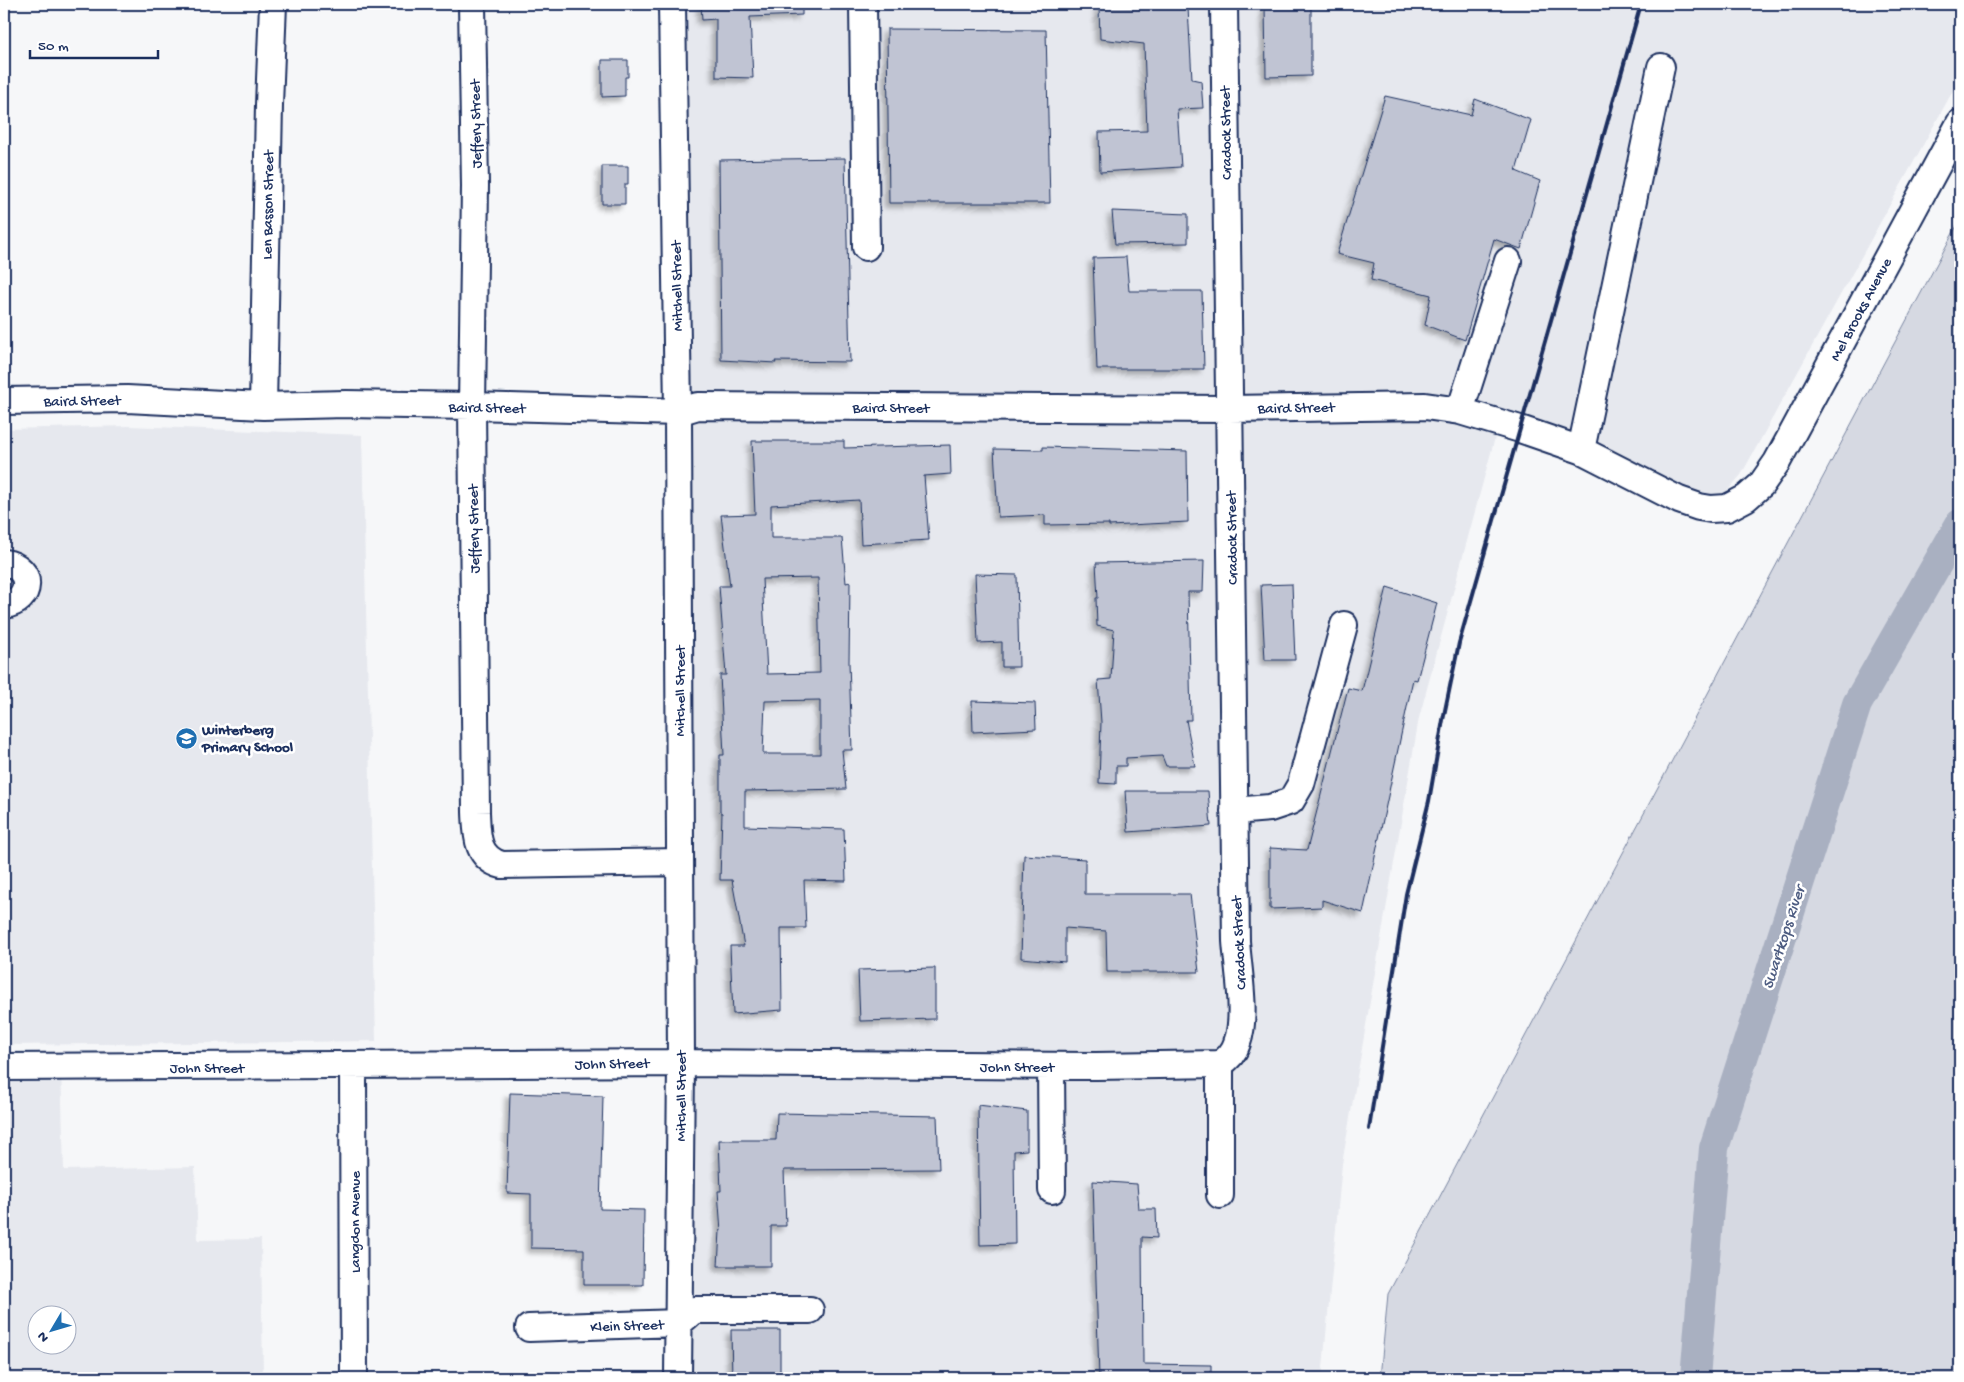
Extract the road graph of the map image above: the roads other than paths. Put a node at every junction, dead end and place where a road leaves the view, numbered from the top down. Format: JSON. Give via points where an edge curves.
{"nodes":[{"id":1,"x":273,"y":4,"type":"edge"},
{"id":2,"x":472,"y":4,"type":"edge"},
{"id":3,"x":672,"y":4,"type":"edge"},
{"id":4,"x":863,"y":4,"type":"edge"},
{"id":5,"x":1224,"y":4,"type":"edge"},
{"id":6,"x":1661,"y":67,"type":"dead end"},
{"id":7,"x":1960,"y":123,"type":"edge"},
{"id":8,"x":866,"y":247,"type":"dead end"},
{"id":9,"x":1508,"y":261,"type":"dead end"},
{"id":10,"x":4,"y":401,"type":"edge"},
{"id":11,"x":263,"y":406,"type":"junction"},
{"id":12,"x":472,"y":406,"type":"junction"},
{"id":13,"x":1229,"y":409,"type":"junction"},
{"id":14,"x":1460,"y":411,"type":"junction"},
{"id":15,"x":678,"y":412,"type":"junction"},
{"id":16,"x":1581,"y":450,"type":"junction"},
{"id":17,"x":1755,"y":491,"type":"joint"},
{"id":18,"x":4,"y":563,"type":"edge"},
{"id":19,"x":4,"y":605,"type":"edge"},
{"id":20,"x":1344,"y":625,"type":"dead end"},
{"id":21,"x":1234,"y":811,"type":"junction"},
{"id":22,"x":680,"y":862,"type":"junction"},
{"id":23,"x":681,"y":1063,"type":"junction"},
{"id":24,"x":1220,"y":1064,"type":"junction"},
{"id":25,"x":353,"y":1066,"type":"junction"},
{"id":26,"x":1051,"y":1066,"type":"junction"},
{"id":27,"x":4,"y":1068,"type":"edge"},
{"id":28,"x":1052,"y":1190,"type":"dead end"},
{"id":29,"x":1220,"y":1195,"type":"dead end"},
{"id":30,"x":810,"y":1310,"type":"dead end"},
{"id":31,"x":679,"y":1323,"type":"junction"},
{"id":32,"x":529,"y":1328,"type":"dead end"},
{"id":33,"x":354,"y":1378,"type":"edge"},
{"id":34,"x":678,"y":1378,"type":"edge"}],
"edges":[{"from":1,"to":11,"type":"street","name":"Len Basson Street"},
{"from":2,"to":12,"type":"street","name":"Jeffery Street","via":[[475,186]]},
{"from":3,"to":15,"type":"street","name":"Mitchell Street"},
{"from":4,"to":8,"type":"street"},
{"from":5,"to":13,"type":"street","name":"Cradock Street"},
{"from":6,"to":16,"type":"street"},
{"from":7,"to":17,"type":"street","name":"Mel Brooks Avenue","via":[[1800,424],[1778,462]]},
{"from":9,"to":14,"type":"street"},
{"from":10,"to":11,"type":"street","name":"Baird Street","via":[[126,399]]},
{"from":11,"to":12,"type":"street","name":"Baird Street"},
{"from":12,"to":15,"type":"street","name":"Baird Street"},
{"from":12,"to":22,"type":"street","name":"Jeffery Street","via":[[476,812],[480,848],[491,860],[502,865]]},
{"from":13,"to":14,"type":"street","name":"Baird Street","via":[[1397,405]]},
{"from":13,"to":15,"type":"street","name":"Baird Street","via":[[698,406]]},
{"from":13,"to":21,"type":"street","name":"Cradock Street"},
{"from":14,"to":16,"type":"street","name":"Baird Street"},
{"from":15,"to":22,"type":"street","name":"Mitchell Street"},
{"from":16,"to":17,"type":"street","name":"Baird Street","via":[[1698,507],[1727,508]]},
{"from":18,"to":19,"type":"street","via":[[20,568],[27,581],[22,595]]},
{"from":20,"to":21,"type":"street","via":[[1301,784],[1291,802],[1270,808]]},
{"from":21,"to":24,"type":"street","name":"Cradock Street","via":[[1240,1034],[1229,1058]]},
{"from":22,"to":23,"type":"street","name":"Mitchell Street"},
{"from":23,"to":25,"type":"street","name":"John Street"},
{"from":23,"to":26,"type":"street","name":"John Street"},
{"from":23,"to":31,"type":"street","name":"Mitchell Street"},
{"from":24,"to":26,"type":"street","name":"John Street"},
{"from":24,"to":29,"type":"street"},
{"from":25,"to":27,"type":"street","name":"John Street"},
{"from":25,"to":33,"type":"street","name":"Langdon Avenue"},
{"from":26,"to":28,"type":"street"},
{"from":30,"to":31,"type":"street","name":"Klein Street","via":[[694,1310]]},
{"from":31,"to":32,"type":"street","name":"Klein Street"},
{"from":31,"to":34,"type":"street","name":"Mitchell Street"}]}
